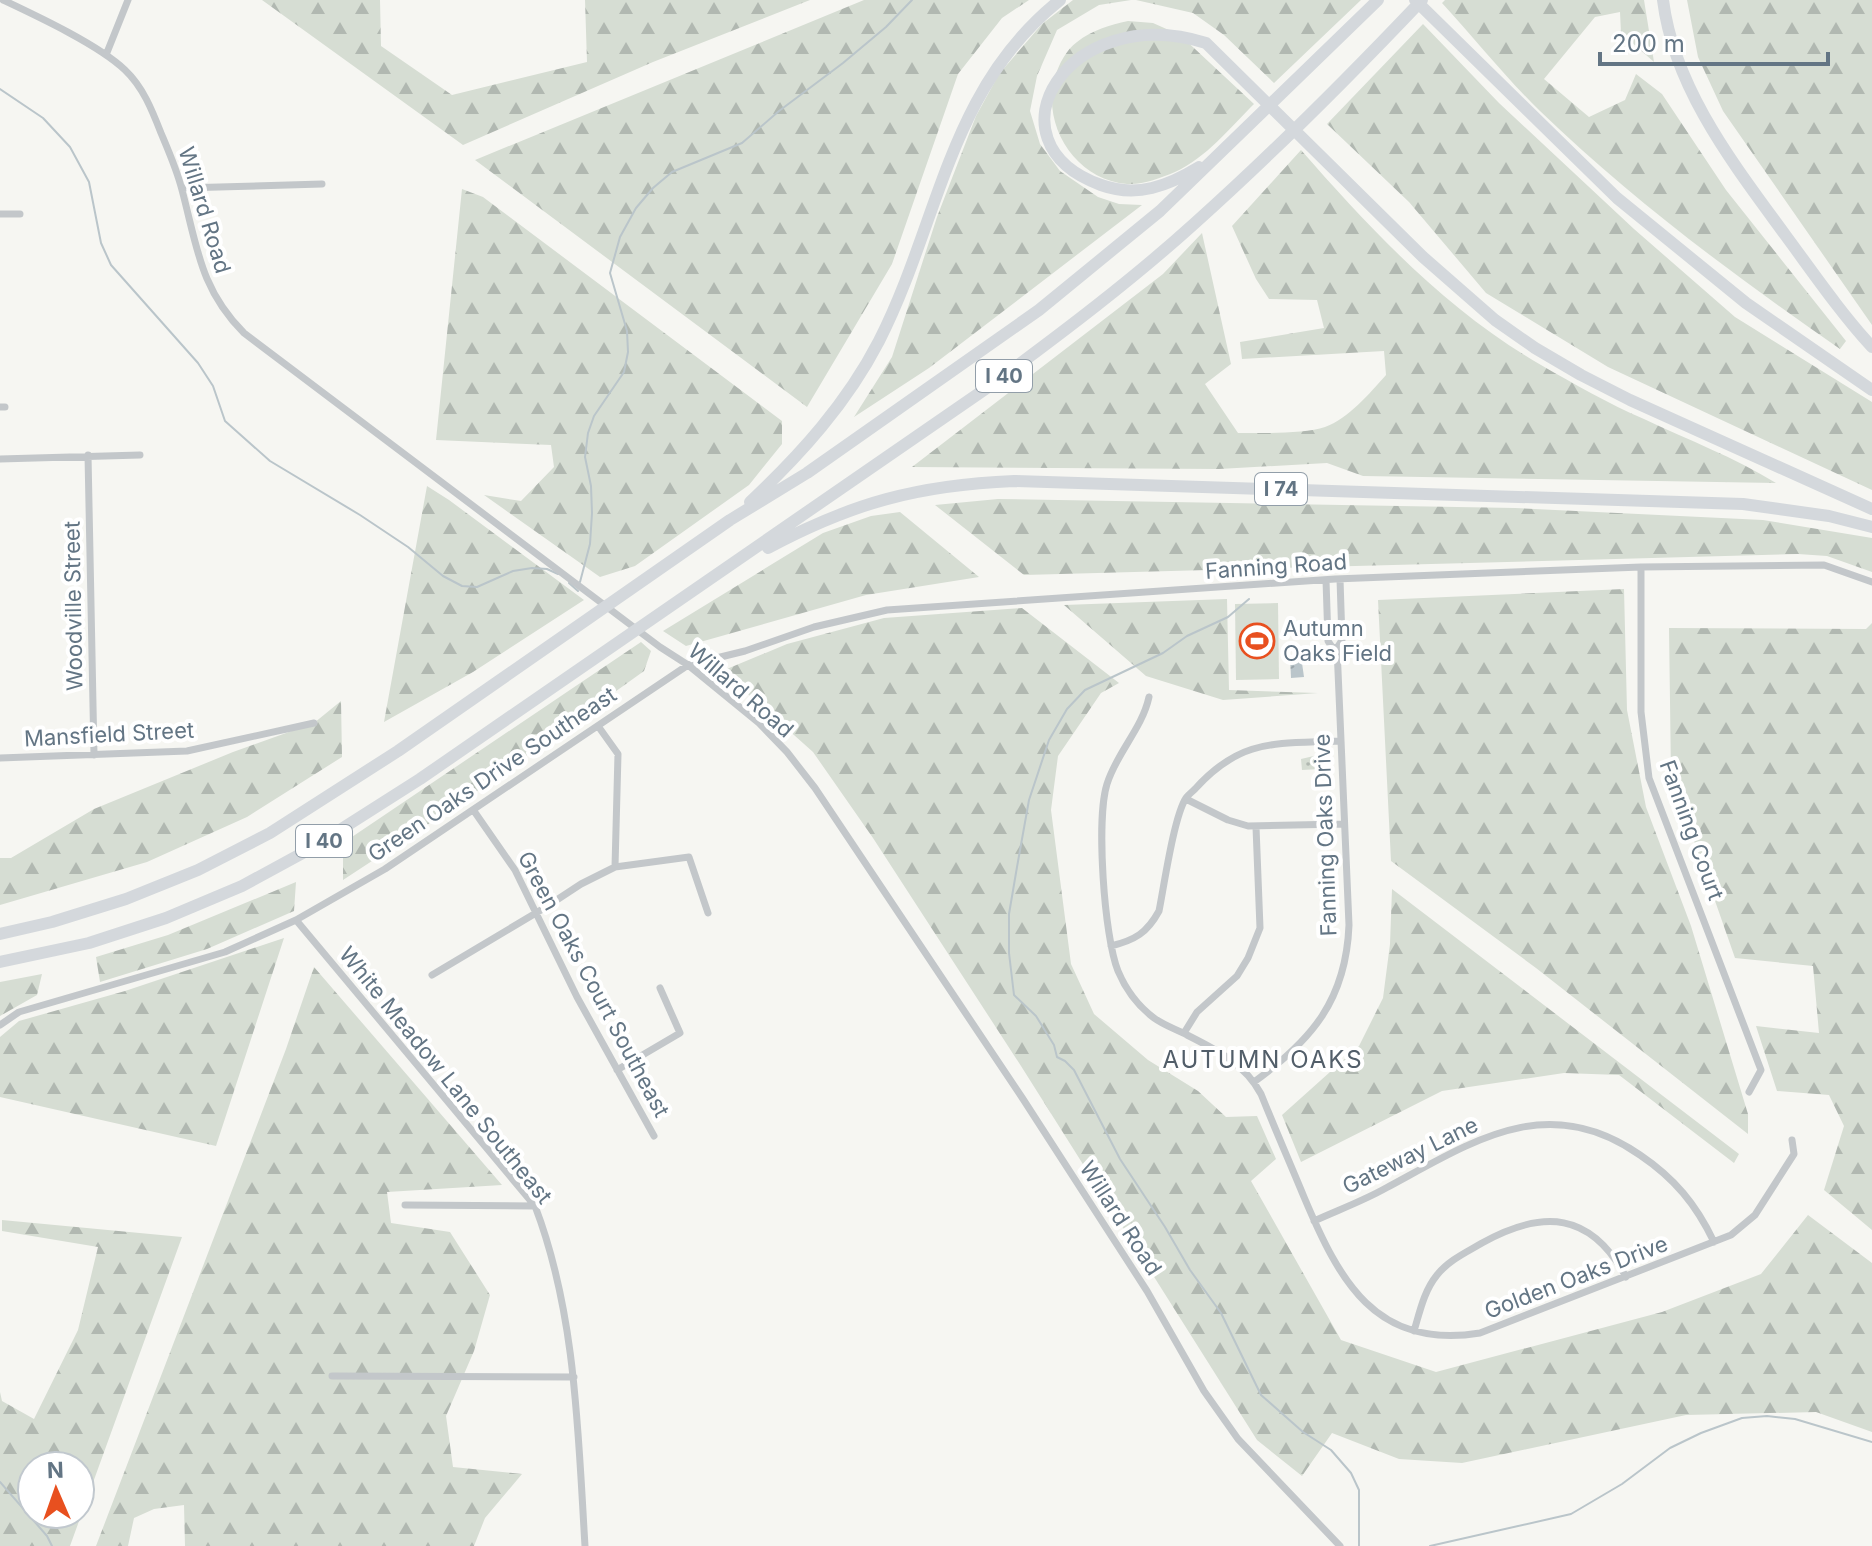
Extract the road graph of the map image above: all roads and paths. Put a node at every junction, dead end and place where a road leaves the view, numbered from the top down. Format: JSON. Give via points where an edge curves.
{"nodes":[{"id":1,"x":3,"y":0,"type":"edge"},
{"id":2,"x":128,"y":0,"type":"edge"},
{"id":3,"x":1060,"y":0,"type":"edge"},
{"id":4,"x":1378,"y":0,"type":"edge"},
{"id":5,"x":1415,"y":0,"type":"edge"},
{"id":6,"x":1422,"y":0,"type":"edge"},
{"id":7,"x":1663,"y":0,"type":"edge"},
{"id":8,"x":1178,"y":25,"type":"dead end"},
{"id":9,"x":106,"y":55,"type":"junction"},
{"id":10,"x":1053,"y":64,"type":"dead end"},
{"id":11,"x":1221,"y":154,"type":"junction"},
{"id":12,"x":322,"y":184,"type":"dead end"},
{"id":13,"x":182,"y":188,"type":"junction"},
{"id":14,"x":0,"y":214,"type":"edge"},
{"id":15,"x":20,"y":214,"type":"dead end"},
{"id":16,"x":1872,"y":347,"type":"edge"},
{"id":17,"x":1872,"y":390,"type":"edge"},
{"id":18,"x":88,"y":455,"type":"junction"},
{"id":19,"x":140,"y":455,"type":"dead end"},
{"id":20,"x":0,"y":459,"type":"edge"},
{"id":21,"x":1872,"y":509,"type":"edge"},
{"id":22,"x":730,"y":520,"type":"junction"},
{"id":23,"x":1872,"y":527,"type":"edge"},
{"id":24,"x":1641,"y":567,"type":"junction"},
{"id":25,"x":1340,"y":579,"type":"junction"},
{"id":26,"x":1326,"y":580,"type":"junction"},
{"id":27,"x":709,"y":581,"type":"junction"},
{"id":28,"x":1872,"y":582,"type":"edge"},
{"id":29,"x":1337,"y":648,"type":"junction"},
{"id":30,"x":688,"y":665,"type":"junction"},
{"id":31,"x":1149,"y":697,"type":"dead end"},
{"id":32,"x":314,"y":723,"type":"dead end"},
{"id":33,"x":598,"y":726,"type":"junction"},
{"id":34,"x":1339,"y":741,"type":"junction"},
{"id":35,"x":94,"y":755,"type":"junction"},
{"id":36,"x":0,"y":758,"type":"edge"},
{"id":37,"x":1186,"y":799,"type":"junction"},
{"id":38,"x":474,"y":811,"type":"junction"},
{"id":39,"x":1343,"y":824,"type":"junction"},
{"id":40,"x":1256,"y":827,"type":"junction"},
{"id":41,"x":615,"y":867,"type":"junction"},
{"id":42,"x":537,"y":913,"type":"junction"},
{"id":43,"x":708,"y":913,"type":"dead end"},
{"id":44,"x":296,"y":920,"type":"junction"},
{"id":45,"x":0,"y":934,"type":"edge"},
{"id":46,"x":1111,"y":946,"type":"junction"},
{"id":47,"x":0,"y":962,"type":"edge"},
{"id":48,"x":432,"y":975,"type":"dead end"},
{"id":49,"x":660,"y":988,"type":"dead end"},
{"id":50,"x":0,"y":1025,"type":"edge"},
{"id":51,"x":1184,"y":1033,"type":"junction"},
{"id":52,"x":617,"y":1070,"type":"junction"},
{"id":53,"x":1254,"y":1082,"type":"junction"},
{"id":54,"x":1749,"y":1092,"type":"dead end"},
{"id":55,"x":654,"y":1136,"type":"dead end"},
{"id":56,"x":1792,"y":1140,"type":"dead end"},
{"id":57,"x":405,"y":1205,"type":"dead end"},
{"id":58,"x":535,"y":1206,"type":"junction"},
{"id":59,"x":1314,"y":1221,"type":"junction"},
{"id":60,"x":1714,"y":1242,"type":"junction"},
{"id":61,"x":1626,"y":1277,"type":"junction"},
{"id":62,"x":1414,"y":1331,"type":"junction"},
{"id":63,"x":332,"y":1376,"type":"dead end"},
{"id":64,"x":574,"y":1377,"type":"junction"},
{"id":65,"x":585,"y":1546,"type":"edge"},
{"id":66,"x":1340,"y":1546,"type":"edge"}],
"edges":[{"from":1,"to":9,"type":"street","name":"Willard Road"},
{"from":2,"to":9,"type":"street"},
{"from":3,"to":22,"type":"highway","via":[[1019,38],[975,101],[899,298],[863,370],[817,434]]},
{"from":4,"to":11,"type":"highway","number":"I 40"},
{"from":5,"to":17,"type":"highway","via":[[1617,198],[1746,303]]},
{"from":6,"to":27,"type":"highway","number":"I 40","via":[[1194,225],[994,383]]},
{"from":7,"to":16,"type":"highway","via":[[1675,51],[1708,120],[1808,266]]},
{"from":8,"to":21,"type":"highway","via":[[1206,43],[1442,275],[1535,348],[1630,400]]},
{"from":9,"to":13,"type":"street","name":"Willard Road","via":[[146,98]]},
{"from":10,"to":11,"type":"highway","via":[[1046,88],[1047,127],[1059,153],[1092,182],[1120,190],[1156,189]]},
{"from":11,"to":22,"type":"highway","number":"I 40","via":[[1115,250],[1017,326],[807,473]]},
{"from":12,"to":13,"type":"street"},
{"from":13,"to":30,"type":"street","name":"Willard Road","via":[[207,282],[244,333]]},
{"from":14,"to":15,"type":"street"},
{"from":18,"to":19,"type":"street"},
{"from":18,"to":20,"type":"street"},
{"from":18,"to":35,"type":"street","name":"Woodville Street"},
{"from":22,"to":45,"type":"highway","number":"I 40","via":[[373,768],[270,833],[126,899]]},
{"from":23,"to":27,"type":"highway","number":"I 74","via":[[1817,514],[1728,504],[970,483],[863,504]]},
{"from":24,"to":25,"type":"street","name":"Fanning Road"},
{"from":24,"to":28,"type":"street","name":"Fanning Road","via":[[1824,565]]},
{"from":24,"to":54,"type":"street","name":"Fanning Court","via":[[1641,712],[1649,778],[1761,1070]]},
{"from":25,"to":26,"type":"street","name":"Fanning Road"},
{"from":25,"to":29,"type":"street","name":"Fanning Oaks Drive","via":[[1342,640]]},
{"from":26,"to":29,"type":"street","name":"Fanning Oaks Drive","via":[[1328,641]]},
{"from":26,"to":30,"type":"street","name":"Fanning Road","via":[[887,610]]},
{"from":27,"to":47,"type":"highway","number":"I 40","via":[[380,805],[242,886],[102,939]]},
{"from":29,"to":34,"type":"street","name":"Fanning Oaks Drive"},
{"from":30,"to":33,"type":"street","name":"Green Oaks Drive Southeast"},
{"from":30,"to":66,"type":"street","name":"Willard Road","via":[[766,730],[815,788],[1147,1291],[1210,1401],[1238,1439]]},
{"from":31,"to":46,"type":"street","name":"Golden Oaks Drive","via":[[1115,763],[1103,800],[1101,838]]},
{"from":32,"to":35,"type":"street","name":"Mansfield Street","via":[[187,751]]},
{"from":33,"to":38,"type":"street","name":"Green Oaks Drive Southeast"},
{"from":33,"to":41,"type":"street","via":[[618,754]]},
{"from":34,"to":37,"type":"street","via":[[1241,752],[1211,771]]},
{"from":34,"to":39,"type":"street","name":"Fanning Oaks Drive"},
{"from":35,"to":36,"type":"street","name":"Mansfield Street"},
{"from":37,"to":40,"type":"street"},
{"from":37,"to":46,"type":"street","via":[[1159,911],[1134,941]]},
{"from":38,"to":42,"type":"street","name":"Green Oaks Court Southeast"},
{"from":38,"to":44,"type":"street","name":"Green Oaks Drive Southeast"},
{"from":39,"to":40,"type":"street"},
{"from":39,"to":53,"type":"street","name":"Fanning Oaks Drive","via":[[1349,925],[1341,976],[1312,1032]]},
{"from":40,"to":51,"type":"street","via":[[1260,928],[1237,976],[1197,1012]]},
{"from":41,"to":42,"type":"street"},
{"from":41,"to":43,"type":"street","via":[[689,857]]},
{"from":42,"to":48,"type":"street"},
{"from":42,"to":52,"type":"street","name":"Green Oaks Court Southeast"},
{"from":44,"to":50,"type":"street","name":"Green Oaks Drive Southeast","via":[[225,952],[19,1012]]},
{"from":44,"to":58,"type":"street","name":"White Meadow Lane Southeast"},
{"from":46,"to":51,"type":"street","name":"Golden Oaks Drive","via":[[1125,985],[1139,1005]]},
{"from":49,"to":52,"type":"street","via":[[680,1033]]},
{"from":51,"to":53,"type":"street","name":"Golden Oaks Drive","via":[[1233,1061]]},
{"from":52,"to":55,"type":"street","name":"Green Oaks Court Southeast"},
{"from":53,"to":59,"type":"street","name":"Golden Oaks Drive"},
{"from":56,"to":60,"type":"street","name":"Golden Oaks Drive","via":[[1794,1154],[1755,1215]]},
{"from":57,"to":58,"type":"street"},
{"from":58,"to":64,"type":"street","name":"White Meadow Lane Southeast","via":[[550,1245]]},
{"from":59,"to":60,"type":"street","name":"Gateway Lane","via":[[1468,1143],[1511,1128],[1550,1124],[1605,1135],[1654,1164],[1689,1198]]},
{"from":59,"to":62,"type":"street","name":"Golden Oaks Drive","via":[[1338,1271],[1360,1298]]},
{"from":60,"to":61,"type":"street","name":"Golden Oaks Drive"},
{"from":61,"to":62,"type":"street","name":"Golden Oaks Drive","via":[[1480,1333]]},
{"from":61,"to":62,"type":"street","via":[[1611,1252],[1584,1231],[1562,1223],[1527,1223],[1445,1267],[1430,1286]]},
{"from":63,"to":64,"type":"street"},
{"from":64,"to":65,"type":"street","name":"White Meadow Lane Southeast"}]}
